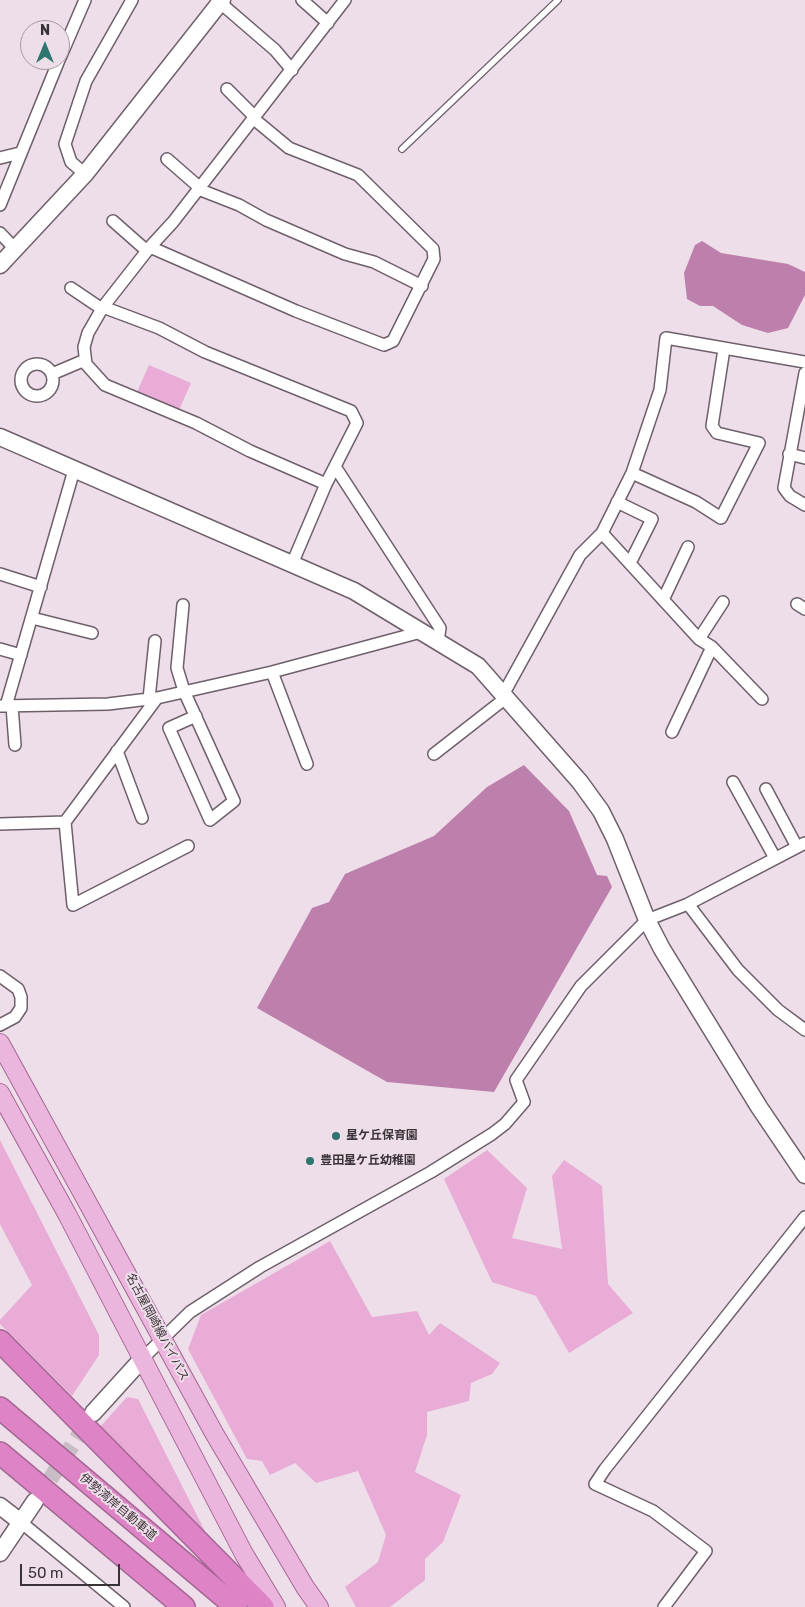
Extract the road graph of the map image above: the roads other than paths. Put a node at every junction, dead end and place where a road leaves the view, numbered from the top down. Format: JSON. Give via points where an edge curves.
{"nodes":[{"id":1,"x":85,"y":0,"type":"edge"},
{"id":2,"x":132,"y":0,"type":"edge"},
{"id":3,"x":302,"y":0,"type":"edge"},
{"id":4,"x":345,"y":0,"type":"edge"},
{"id":5,"x":558,"y":0,"type":"edge"},
{"id":6,"x":220,"y":1,"type":"edge"},
{"id":7,"x":328,"y":23,"type":"junction"},
{"id":8,"x":70,"y":35,"type":"edge"},
{"id":9,"x":55,"y":70,"type":"edge"},
{"id":10,"x":292,"y":70,"type":"junction"},
{"id":11,"x":226,"y":89,"type":"dead end"},
{"id":12,"x":255,"y":118,"type":"junction"},
{"id":13,"x":402,"y":149,"type":"dead end"},
{"id":14,"x":20,"y":153,"type":"junction"},
{"id":15,"x":0,"y":158,"type":"edge"},
{"id":16,"x":167,"y":159,"type":"dead end"},
{"id":17,"x":85,"y":174,"type":"junction"},
{"id":18,"x":198,"y":188,"type":"junction"},
{"id":19,"x":0,"y":205,"type":"edge"},
{"id":20,"x":113,"y":221,"type":"dead end"},
{"id":21,"x":0,"y":233,"type":"edge"},
{"id":22,"x":148,"y":249,"type":"junction"},
{"id":23,"x":16,"y":250,"type":"junction"},
{"id":24,"x":0,"y":265,"type":"edge"},
{"id":25,"x":422,"y":286,"type":"junction"},
{"id":26,"x":71,"y":288,"type":"dead end"},
{"id":27,"x":102,"y":308,"type":"junction"},
{"id":28,"x":724,"y":349,"type":"junction"},
{"id":29,"x":85,"y":360,"type":"junction"},
{"id":30,"x":805,"y":362,"type":"edge"},
{"id":31,"x":805,"y":373,"type":"edge"},
{"id":32,"x":52,"y":374,"type":"dead end"},
{"id":33,"x":0,"y":437,"type":"edge"},
{"id":34,"x":789,"y":454,"type":"junction"},
{"id":35,"x":805,"y":458,"type":"edge"},
{"id":36,"x":336,"y":468,"type":"junction"},
{"id":37,"x":74,"y":470,"type":"junction"},
{"id":38,"x":632,"y":473,"type":"junction"},
{"id":39,"x":326,"y":484,"type":"junction"},
{"id":40,"x":617,"y":502,"type":"junction"},
{"id":41,"x":805,"y":505,"type":"edge"},
{"id":42,"x":602,"y":533,"type":"junction"},
{"id":43,"x":688,"y":547,"type":"dead end"},
{"id":44,"x":630,"y":563,"type":"junction"},
{"id":45,"x":292,"y":564,"type":"junction"},
{"id":46,"x":0,"y":574,"type":"edge"},
{"id":47,"x":41,"y":587,"type":"junction"},
{"id":48,"x":663,"y":600,"type":"junction"},
{"id":49,"x":723,"y":602,"type":"dead end"},
{"id":50,"x":184,"y":605,"type":"dead end"},
{"id":51,"x":32,"y":618,"type":"junction"},
{"id":52,"x":92,"y":632,"type":"dead end"},
{"id":53,"x":422,"y":632,"type":"junction"},
{"id":54,"x":699,"y":638,"type":"junction"},
{"id":55,"x":156,"y":641,"type":"dead end"},
{"id":56,"x":438,"y":642,"type":"junction"},
{"id":57,"x":712,"y":648,"type":"junction"},
{"id":58,"x":0,"y":649,"type":"edge"},
{"id":59,"x":21,"y":655,"type":"junction"},
{"id":60,"x":272,"y":672,"type":"junction"},
{"id":61,"x":184,"y":691,"type":"junction"},
{"id":62,"x":505,"y":695,"type":"junction"},
{"id":63,"x":153,"y":698,"type":"junction"},
{"id":64,"x":762,"y":699,"type":"dead end"},
{"id":65,"x":6,"y":706,"type":"edge"},
{"id":66,"x":196,"y":716,"type":"dead end"},
{"id":67,"x":672,"y":732,"type":"dead end"},
{"id":68,"x":15,"y":745,"type":"dead end"},
{"id":69,"x":117,"y":751,"type":"junction"},
{"id":70,"x":434,"y":754,"type":"dead end"},
{"id":71,"x":307,"y":764,"type":"dead end"},
{"id":72,"x":732,"y":782,"type":"dead end"},
{"id":73,"x":766,"y":789,"type":"dead end"},
{"id":74,"x":142,"y":818,"type":"dead end"},
{"id":75,"x":65,"y":822,"type":"junction"},
{"id":76,"x":0,"y":824,"type":"edge"},
{"id":77,"x":801,"y":845,"type":"edge"},
{"id":78,"x":188,"y":846,"type":"dead end"},
{"id":79,"x":775,"y":858,"type":"junction"},
{"id":80,"x":688,"y":904,"type":"junction"},
{"id":81,"x":647,"y":920,"type":"junction"},
{"id":82,"x":0,"y":976,"type":"edge"},
{"id":83,"x":0,"y":1025,"type":"edge"},
{"id":84,"x":805,"y":1030,"type":"edge"},
{"id":85,"x":0,"y":1043,"type":"edge"},
{"id":86,"x":0,"y":1093,"type":"edge"},
{"id":87,"x":805,"y":1175,"type":"edge"},
{"id":88,"x":805,"y":1217,"type":"edge"},
{"id":89,"x":163,"y":1337,"type":"junction"},
{"id":90,"x":0,"y":1341,"type":"edge"},
{"id":91,"x":143,"y":1358,"type":"junction"},
{"id":92,"x":0,"y":1408,"type":"edge"},
{"id":93,"x":93,"y":1413,"type":"tunnel mouth"},
{"id":94,"x":0,"y":1453,"type":"edge"},
{"id":95,"x":36,"y":1501,"type":"tunnel mouth"},
{"id":96,"x":0,"y":1506,"type":"edge"},
{"id":97,"x":22,"y":1523,"type":"junction"},
{"id":98,"x":0,"y":1553,"type":"edge"},
{"id":99,"x":272,"y":1606,"type":"edge"},
{"id":100,"x":124,"y":1607,"type":"edge"},
{"id":101,"x":183,"y":1607,"type":"edge"},
{"id":102,"x":236,"y":1607,"type":"edge"},
{"id":103,"x":320,"y":1607,"type":"edge"},
{"id":104,"x":664,"y":1607,"type":"edge"}],
"edges":[{"from":1,"to":8,"type":"street"},
{"from":2,"to":17,"type":"street","via":[[86,81],[65,144],[71,162]]},
{"from":3,"to":7,"type":"street"},
{"from":4,"to":7,"type":"street"},
{"from":5,"to":13,"type":"lane"},
{"from":6,"to":10,"type":"street","via":[[275,50]]},
{"from":6,"to":17,"type":"street"},
{"from":7,"to":10,"type":"street"},
{"from":9,"to":14,"type":"street"},
{"from":10,"to":12,"type":"street"},
{"from":11,"to":12,"type":"street"},
{"from":12,"to":18,"type":"street"},
{"from":12,"to":25,"type":"street","via":[[289,148],[358,175],[420,236],[435,254]]},
{"from":14,"to":15,"type":"street"},
{"from":14,"to":19,"type":"street"},
{"from":16,"to":18,"type":"street"},
{"from":17,"to":23,"type":"street"},
{"from":18,"to":22,"type":"street"},
{"from":18,"to":25,"type":"street","via":[[344,254],[374,262]]},
{"from":20,"to":22,"type":"street"},
{"from":21,"to":23,"type":"street"},
{"from":22,"to":25,"type":"street","via":[[384,345],[392,341]]},
{"from":22,"to":27,"type":"street"},
{"from":23,"to":24,"type":"street"},
{"from":26,"to":27,"type":"street"},
{"from":27,"to":29,"type":"street","via":[[84,341]]},
{"from":27,"to":36,"type":"street","via":[[159,328],[185,344],[351,411],[357,423]]},
{"from":28,"to":30,"type":"street"},
{"from":28,"to":38,"type":"street","via":[[666,338],[660,390]]},
{"from":28,"to":38,"type":"street","via":[[712,426],[717,433],[759,443],[721,518],[696,502]]},
{"from":29,"to":32,"type":"street"},
{"from":29,"to":39,"type":"street","via":[[105,385],[196,423]]},
{"from":31,"to":34,"type":"street"},
{"from":33,"to":37,"type":"street"},
{"from":34,"to":35,"type":"street"},
{"from":34,"to":41,"type":"street","via":[[784,488]]},
{"from":36,"to":39,"type":"street"},
{"from":36,"to":56,"type":"street","via":[[440,628]]},
{"from":37,"to":45,"type":"street"},
{"from":37,"to":47,"type":"street"},
{"from":38,"to":40,"type":"street"},
{"from":39,"to":45,"type":"street"},
{"from":40,"to":42,"type":"street"},
{"from":40,"to":44,"type":"street","via":[[652,519]]},
{"from":42,"to":44,"type":"street"},
{"from":42,"to":62,"type":"street","via":[[580,556]]},
{"from":43,"to":48,"type":"street"},
{"from":44,"to":48,"type":"street"},
{"from":45,"to":53,"type":"street","via":[[354,591]]},
{"from":46,"to":47,"type":"street"},
{"from":47,"to":51,"type":"street"},
{"from":48,"to":54,"type":"street"},
{"from":49,"to":54,"type":"street"},
{"from":50,"to":61,"type":"street","via":[[177,668]]},
{"from":51,"to":52,"type":"street"},
{"from":51,"to":59,"type":"street"},
{"from":53,"to":56,"type":"street"},
{"from":53,"to":60,"type":"street"},
{"from":54,"to":57,"type":"street"},
{"from":55,"to":63,"type":"street"},
{"from":56,"to":62,"type":"street","via":[[478,666]]},
{"from":57,"to":64,"type":"street"},
{"from":57,"to":67,"type":"street"},
{"from":58,"to":59,"type":"street"},
{"from":59,"to":65,"type":"street"},
{"from":60,"to":61,"type":"street"},
{"from":60,"to":71,"type":"street"},
{"from":61,"to":63,"type":"street"},
{"from":61,"to":66,"type":"street","via":[[193,710],[197,719],[205,737],[234,801],[210,820],[169,728],[187,720]]},
{"from":62,"to":70,"type":"street"},
{"from":62,"to":81,"type":"street","via":[[601,811]]},
{"from":63,"to":65,"type":"street","via":[[108,704]]},
{"from":63,"to":69,"type":"street"},
{"from":65,"to":68,"type":"street"},
{"from":69,"to":74,"type":"street"},
{"from":69,"to":75,"type":"street"},
{"from":72,"to":79,"type":"street"},
{"from":73,"to":77,"type":"street"},
{"from":75,"to":76,"type":"street"},
{"from":75,"to":78,"type":"street","via":[[73,905]]},
{"from":77,"to":79,"type":"street"},
{"from":79,"to":80,"type":"street"},
{"from":80,"to":81,"type":"street"},
{"from":80,"to":84,"type":"street","via":[[738,970],[778,1010]]},
{"from":81,"to":87,"type":"street","via":[[690,996]]},
{"from":81,"to":89,"type":"street","via":[[597,968],[554,1025],[516,1080],[524,1102],[505,1124],[466,1152],[260,1267],[190,1312]]},
{"from":82,"to":83,"type":"street","via":[[18,989],[21,997],[21,1008],[15,1017]]},
{"from":85,"to":89,"type":"main road","name":"名古屋岡崎線バイパス"},
{"from":86,"to":91,"type":"main road"},
{"from":88,"to":104,"type":"street","via":[[595,1484],[653,1511],[706,1551]]},
{"from":89,"to":91,"type":"street"},
{"from":89,"to":103,"type":"main road","name":"名古屋岡崎線バイパス","via":[[214,1433]]},
{"from":90,"to":99,"type":"highway","via":[[218,1561]]},
{"from":91,"to":93,"type":"street"},
{"from":91,"to":99,"type":"main road"},
{"from":92,"to":102,"type":"highway","name":"伊勢湾岸自動車道"},
{"from":94,"to":101,"type":"highway"},
{"from":95,"to":97,"type":"street"},
{"from":96,"to":97,"type":"street"},
{"from":97,"to":98,"type":"street"},
{"from":97,"to":100,"type":"street"}]}
